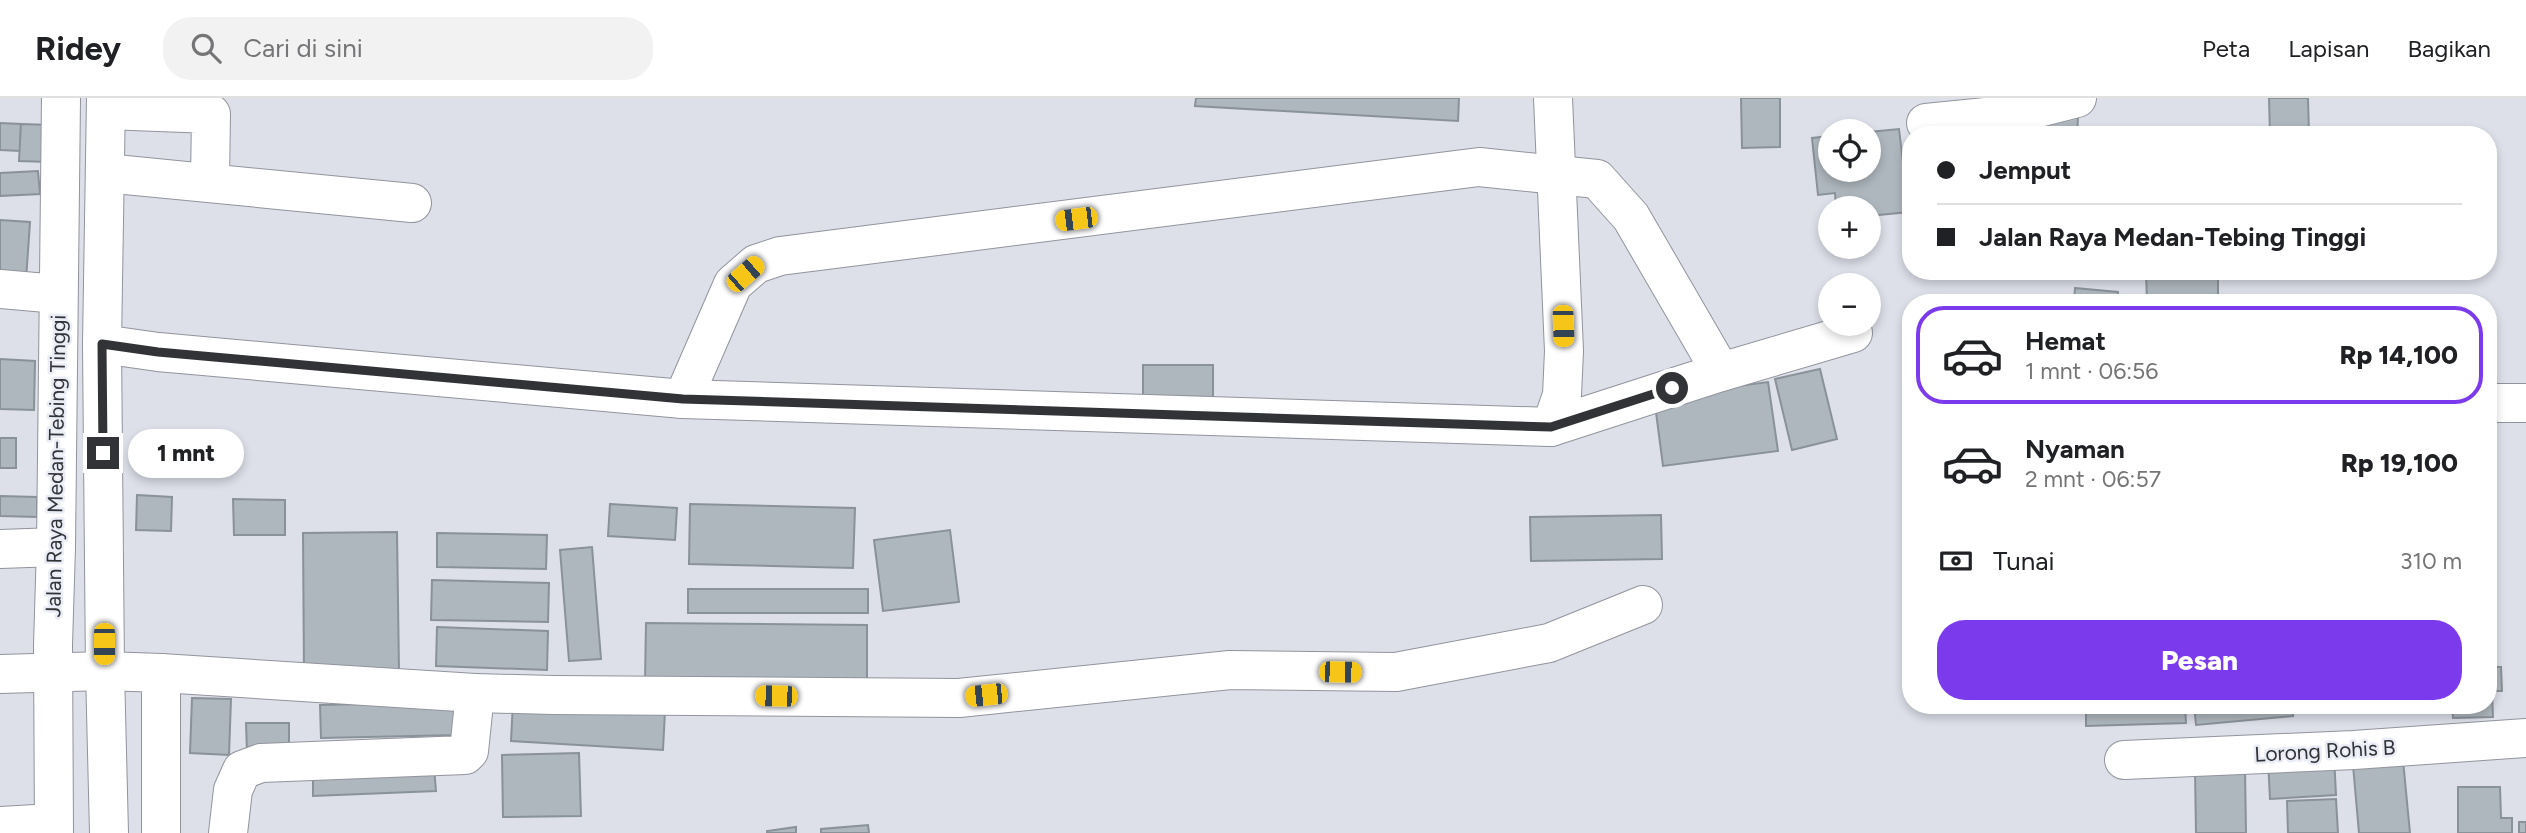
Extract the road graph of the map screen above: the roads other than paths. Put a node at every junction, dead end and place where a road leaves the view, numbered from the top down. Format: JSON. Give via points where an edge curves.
{"nodes":[{"id":1,"x":61,"y":98,"type":"edge"},
{"id":2,"x":1553,"y":98,"type":"edge"},
{"id":3,"x":2077,"y":98,"type":"edge"},
{"id":4,"x":106,"y":104,"type":"edge"},
{"id":5,"x":1926,"y":123,"type":"dead end"},
{"id":6,"x":105,"y":173,"type":"junction"},
{"id":7,"x":1556,"y":173,"type":"junction"},
{"id":8,"x":210,"y":182,"type":"junction"},
{"id":9,"x":412,"y":203,"type":"dead end"},
{"id":10,"x":0,"y":289,"type":"edge"},
{"id":11,"x":58,"y":294,"type":"junction"},
{"id":12,"x":1843,"y":336,"type":"edge"},
{"id":13,"x":102,"y":344,"type":"junction"},
{"id":14,"x":1721,"y":372,"type":"junction"},
{"id":15,"x":683,"y":399,"type":"junction"},
{"id":16,"x":2497,"y":403,"type":"edge"},
{"id":17,"x":2526,"y":403,"type":"edge"},
{"id":18,"x":1551,"y":427,"type":"junction"},
{"id":19,"x":56,"y":547,"type":"junction"},
{"id":20,"x":0,"y":549,"type":"edge"},
{"id":21,"x":1643,"y":605,"type":"dead end"},
{"id":22,"x":105,"y":671,"type":"junction"},
{"id":23,"x":53,"y":673,"type":"junction"},
{"id":24,"x":161,"y":673,"type":"junction"},
{"id":25,"x":0,"y":674,"type":"edge"},
{"id":26,"x":475,"y":693,"type":"junction"},
{"id":27,"x":2526,"y":738,"type":"edge"},
{"id":28,"x":2124,"y":760,"type":"dead end"},
{"id":29,"x":0,"y":826,"type":"edge"},
{"id":30,"x":53,"y":828,"type":"edge"},
{"id":31,"x":109,"y":833,"type":"edge"},
{"id":32,"x":161,"y":833,"type":"edge"},
{"id":33,"x":228,"y":833,"type":"edge"}],
"edges":[{"from":1,"to":11,"type":"main road","name":"Jalan Raya Medan-Tebing Tinggi"},
{"from":2,"to":7,"type":"main road"},
{"from":3,"to":5,"type":"main road","via":[[2015,114]]},
{"from":4,"to":6,"type":"main road"},
{"from":4,"to":8,"type":"main road","via":[[211,114]]},
{"from":6,"to":8,"type":"main road"},
{"from":6,"to":13,"type":"main road"},
{"from":7,"to":14,"type":"main road","via":[[1597,179],[1631,217]]},
{"from":7,"to":15,"type":"main road","via":[[1479,167],[780,256],[756,264],[733,284]]},
{"from":7,"to":18,"type":"main road","via":[[1564,351],[1562,395]]},
{"from":8,"to":9,"type":"main road"},
{"from":10,"to":11,"type":"main road"},
{"from":11,"to":19,"type":"main road","name":"Jalan Raya Medan-Tebing Tinggi"},
{"from":12,"to":14,"type":"main road"},
{"from":13,"to":15,"type":"main road"},
{"from":13,"to":22,"type":"main road"},
{"from":14,"to":18,"type":"main road"},
{"from":15,"to":18,"type":"main road"},
{"from":16,"to":17,"type":"main road"},
{"from":19,"to":20,"type":"main road"},
{"from":19,"to":23,"type":"main road","name":"Jalan Raya Medan-Tebing Tinggi"},
{"from":21,"to":26,"type":"main road","via":[[1549,643],[1396,673],[1230,670],[959,698]]},
{"from":22,"to":23,"type":"main road"},
{"from":22,"to":24,"type":"main road"},
{"from":22,"to":31,"type":"main road"},
{"from":23,"to":25,"type":"main road"},
{"from":23,"to":30,"type":"main road","name":"Jalan Raya Medan-Tebing Tinggi"},
{"from":24,"to":26,"type":"main road"},
{"from":24,"to":32,"type":"main road"},
{"from":26,"to":33,"type":"main road","via":[[465,755],[261,763],[242,770],[237,780]]},
{"from":27,"to":28,"type":"main road","name":"Lorong Rohis B"},
{"from":29,"to":30,"type":"main road"}]}
